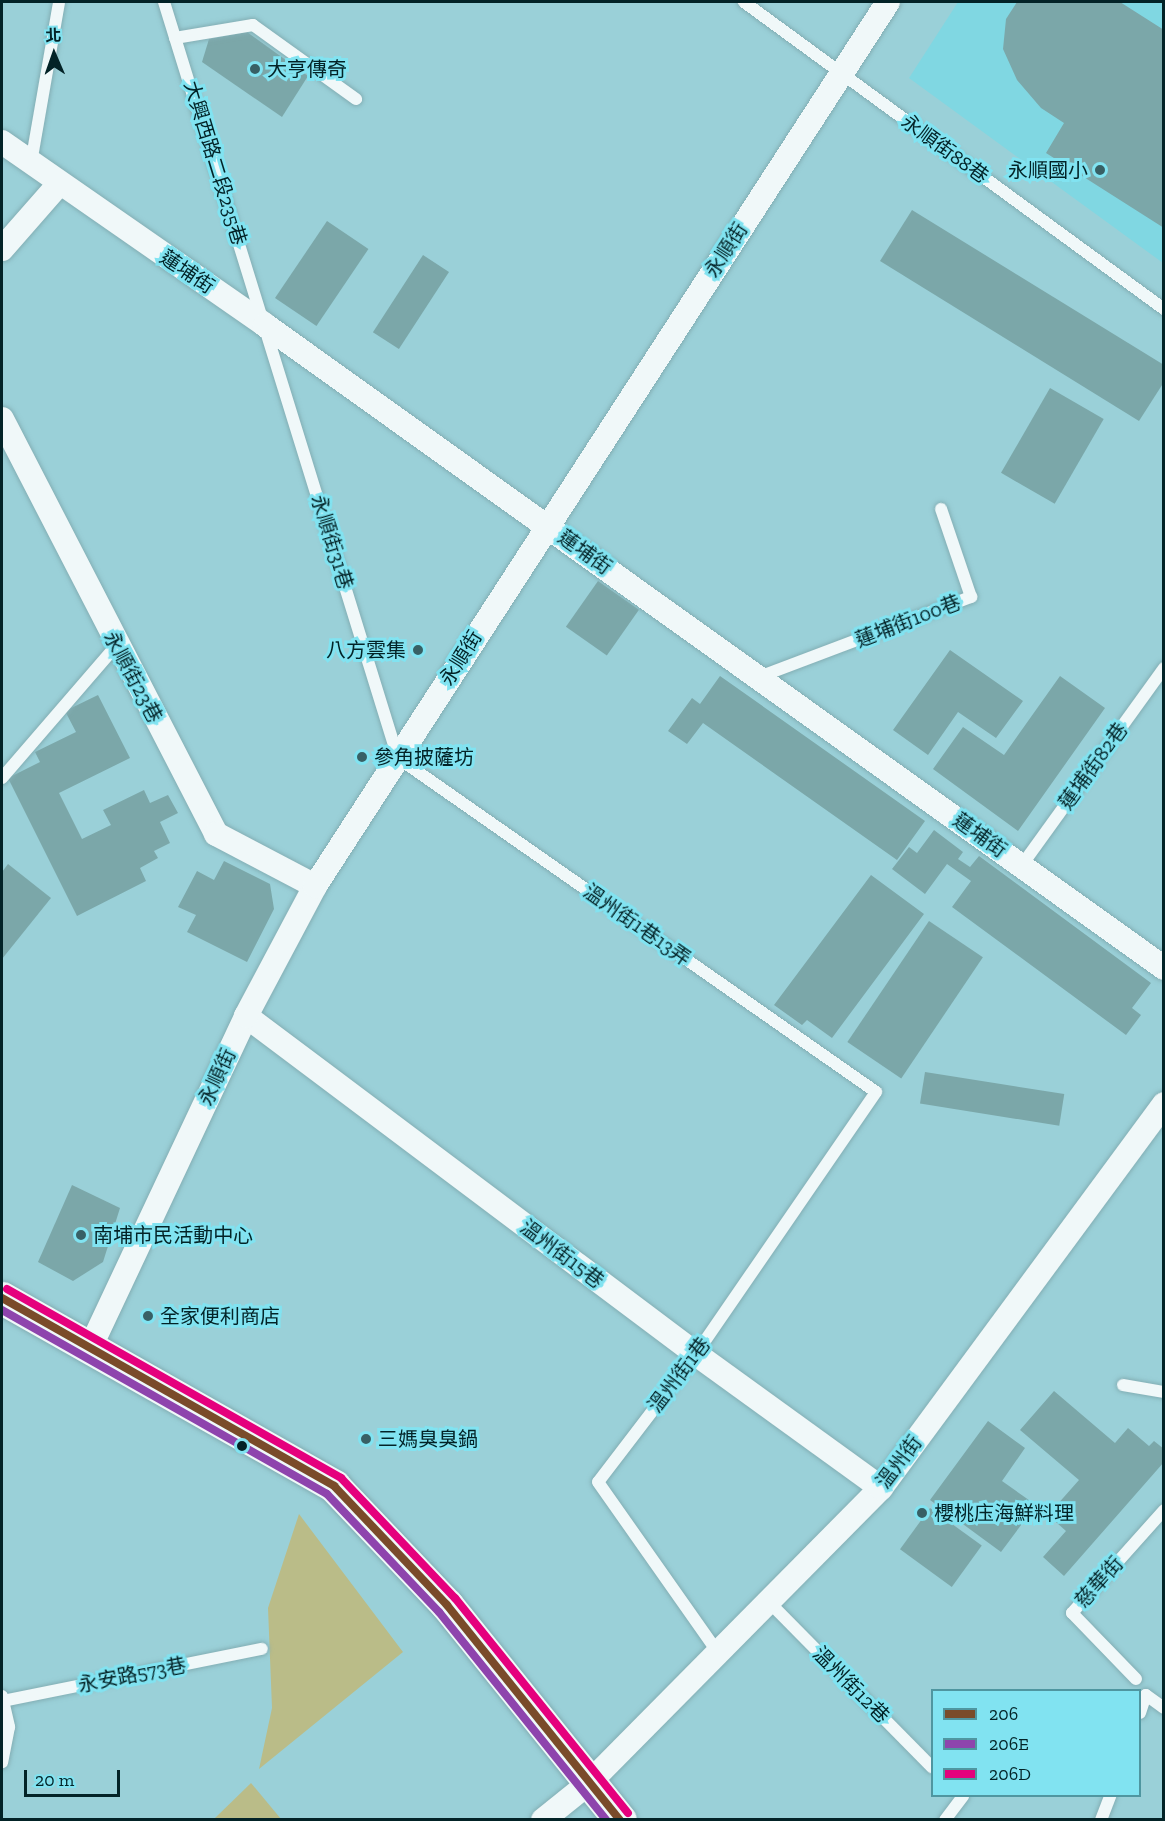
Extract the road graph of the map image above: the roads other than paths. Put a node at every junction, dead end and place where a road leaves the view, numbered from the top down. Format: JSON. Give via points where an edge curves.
{"nodes":[{"id":1,"x":60,"y":2,"type":"edge"},
{"id":2,"x":164,"y":2,"type":"edge"},
{"id":3,"x":744,"y":2,"type":"edge"},
{"id":4,"x":888,"y":2,"type":"edge"},
{"id":5,"x":176,"y":38,"type":"junction"},
{"id":6,"x":842,"y":74,"type":"junction"},
{"id":7,"x":356,"y":99,"type":"dead end"},
{"id":8,"x":2,"y":142,"type":"edge"},
{"id":9,"x":31,"y":164,"type":"junction"},
{"id":10,"x":58,"y":185,"type":"junction"},
{"id":11,"x":2,"y":249,"type":"edge"},
{"id":12,"x":1164,"y":309,"type":"edge"},
{"id":13,"x":266,"y":325,"type":"junction"},
{"id":14,"x":2,"y":419,"type":"edge"},
{"id":15,"x":941,"y":509,"type":"dead end"},
{"id":16,"x":546,"y":524,"type":"junction"},
{"id":17,"x":116,"y":646,"type":"junction"},
{"id":18,"x":1164,"y":668,"type":"edge"},
{"id":19,"x":759,"y":677,"type":"junction"},
{"id":20,"x":398,"y":758,"type":"junction"},
{"id":21,"x":2,"y":778,"type":"edge"},
{"id":22,"x":1022,"y":865,"type":"junction"},
{"id":23,"x":315,"y":885,"type":"junction"},
{"id":24,"x":1164,"y":968,"type":"edge"},
{"id":25,"x":246,"y":1016,"type":"junction"},
{"id":26,"x":876,"y":1092,"type":"joint"},
{"id":27,"x":1164,"y":1104,"type":"edge"},
{"id":28,"x":2,"y":1298,"type":"edge"},
{"id":29,"x":91,"y":1346,"type":"junction"},
{"id":30,"x":696,"y":1354,"type":"junction"},
{"id":31,"x":1123,"y":1385,"type":"dead end"},
{"id":32,"x":1164,"y":1392,"type":"edge"},
{"id":33,"x":881,"y":1488,"type":"junction"},
{"id":34,"x":1164,"y":1510,"type":"edge"},
{"id":35,"x":770,"y":1603,"type":"junction"},
{"id":36,"x":262,"y":1649,"type":"dead end"},
{"id":37,"x":718,"y":1654,"type":"junction"},
{"id":38,"x":1136,"y":1679,"type":"dead end"},
{"id":39,"x":2,"y":1698,"type":"edge"},
{"id":40,"x":1164,"y":1708,"type":"edge"},
{"id":41,"x":1141,"y":1710,"type":"edge"},
{"id":42,"x":2,"y":1762,"type":"edge"},
{"id":43,"x":931,"y":1765,"type":"edge"},
{"id":44,"x":590,"y":1783,"type":"junction"},
{"id":45,"x":961,"y":1797,"type":"edge"},
{"id":46,"x":1110,"y":1797,"type":"edge"},
{"id":47,"x":543,"y":1820,"type":"edge"},
{"id":48,"x":620,"y":1820,"type":"edge"},
{"id":49,"x":945,"y":1820,"type":"edge"},
{"id":50,"x":1101,"y":1820,"type":"edge"}],
"edges":[{"from":1,"to":9,"type":"lane"},
{"from":2,"to":5,"type":"lane","name":"大興西路二段235巷"},
{"from":3,"to":6,"type":"lane","name":"永順街88巷"},
{"from":4,"to":6,"type":"street","name":"永順街"},
{"from":5,"to":7,"type":"lane","via":[[253,24]]},
{"from":5,"to":13,"type":"lane","name":"大興西路二段235巷"},
{"from":6,"to":12,"type":"lane","name":"永順街88巷"},
{"from":6,"to":16,"type":"street","name":"永順街"},
{"from":8,"to":9,"type":"street","name":"蓮埔街"},
{"from":9,"to":10,"type":"street","name":"蓮埔街"},
{"from":10,"to":11,"type":"street"},
{"from":10,"to":13,"type":"street","name":"蓮埔街"},
{"from":13,"to":16,"type":"street","name":"蓮埔街"},
{"from":13,"to":20,"type":"lane","name":"永順街31巷"},
{"from":14,"to":17,"type":"street","name":"永順街23巷"},
{"from":15,"to":19,"type":"lane","name":"蓮埔街100巷","via":[[971,597]]},
{"from":16,"to":19,"type":"street","name":"蓮埔街"},
{"from":16,"to":20,"type":"street","name":"永順街"},
{"from":17,"to":21,"type":"lane"},
{"from":17,"to":23,"type":"street","name":"永順街23巷","via":[[216,834]]},
{"from":18,"to":22,"type":"lane","name":"蓮埔街82巷"},
{"from":19,"to":22,"type":"street","name":"蓮埔街"},
{"from":20,"to":23,"type":"street","name":"永順街"},
{"from":20,"to":26,"type":"lane","name":"溫州街1巷13弄"},
{"from":22,"to":24,"type":"street","name":"蓮埔街"},
{"from":23,"to":25,"type":"street","name":"永順街"},
{"from":25,"to":29,"type":"street","name":"永順街"},
{"from":25,"to":30,"type":"street","name":"溫州街15巷"},
{"from":26,"to":30,"type":"lane","name":"溫州街1巷"},
{"from":27,"to":33,"type":"street","name":"溫州街"},
{"from":28,"to":29,"type":"main road"},
{"from":29,"to":44,"type":"main road","via":[[334,1486],[447,1605]]},
{"from":30,"to":33,"type":"street","name":"溫州街15巷"},
{"from":30,"to":37,"type":"lane","name":"溫州街1巷","via":[[598,1482]]},
{"from":31,"to":32,"type":"lane"},
{"from":33,"to":35,"type":"street","name":"溫州街"},
{"from":34,"to":38,"type":"lane","name":"慈華街","via":[[1072,1613]]},
{"from":35,"to":37,"type":"street","name":"溫州街"},
{"from":35,"to":43,"type":"lane","name":"溫州街12巷"},
{"from":36,"to":39,"type":"lane","name":"永安路573巷"},
{"from":37,"to":44,"type":"street","name":"溫州街"},
{"from":39,"to":42,"type":"lane","via":[[9,1727]]},
{"from":40,"to":41,"type":"lane","via":[[1146,1695]]},
{"from":44,"to":47,"type":"street","name":"溫州街"},
{"from":44,"to":48,"type":"main road"},
{"from":45,"to":49,"type":"lane"},
{"from":46,"to":50,"type":"lane"}]}
